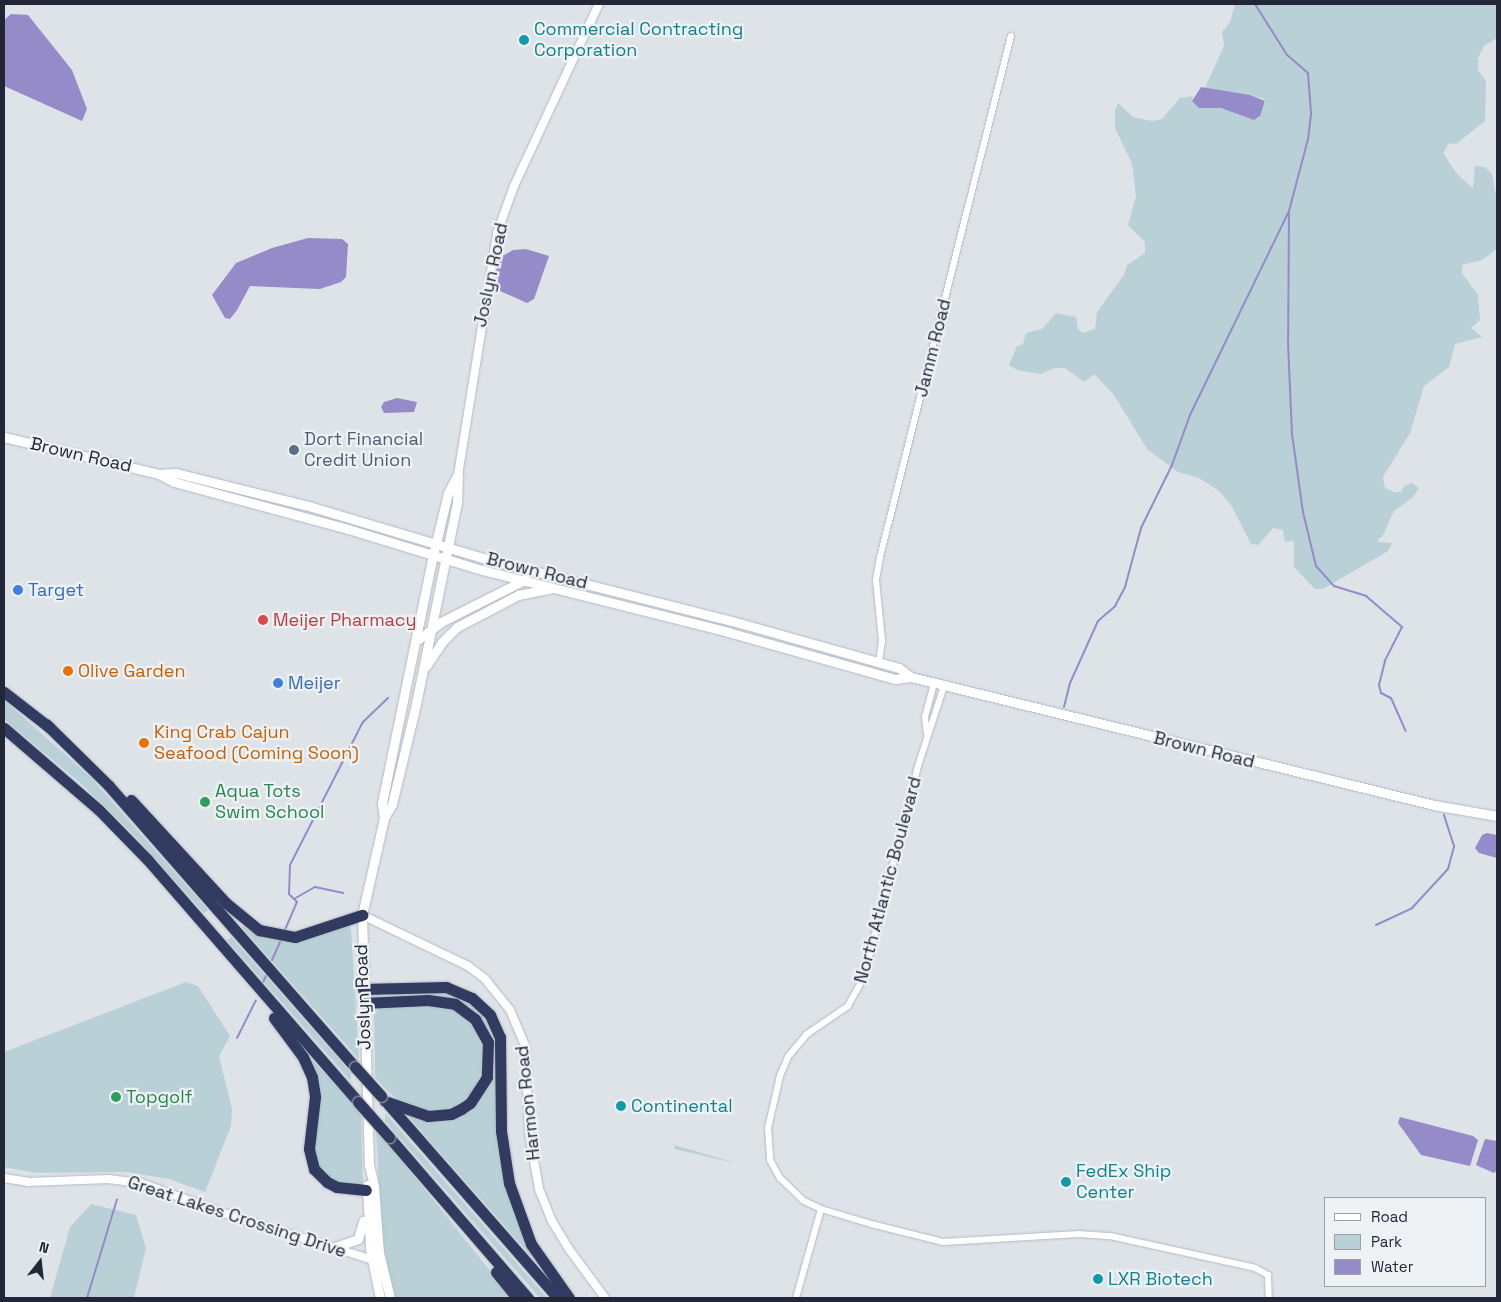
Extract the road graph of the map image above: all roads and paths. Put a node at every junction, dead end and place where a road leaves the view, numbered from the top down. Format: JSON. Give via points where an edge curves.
{"nodes":[{"id":1,"x":599,"y":4,"type":"edge"},
{"id":2,"x":1011,"y":36,"type":"dead end"},
{"id":3,"x":4,"y":437,"type":"edge"},
{"id":4,"x":159,"y":474,"type":"junction"},
{"id":5,"x":458,"y":475,"type":"junction"},
{"id":6,"x":219,"y":495,"type":"junction"},
{"id":7,"x":290,"y":501,"type":"junction"},
{"id":8,"x":287,"y":512,"type":"junction"},
{"id":9,"x":379,"y":526,"type":"junction"},
{"id":10,"x":436,"y":544,"type":"junction"},
{"id":11,"x":448,"y":548,"type":"junction"},
{"id":12,"x":434,"y":555,"type":"junction"},
{"id":13,"x":446,"y":559,"type":"junction"},
{"id":14,"x":548,"y":574,"type":"junction"},
{"id":15,"x":525,"y":580,"type":"junction"},
{"id":16,"x":560,"y":589,"type":"junction"},
{"id":17,"x":686,"y":621,"type":"junction"},
{"id":18,"x":432,"y":627,"type":"junction"},
{"id":19,"x":763,"y":629,"type":"junction"},
{"id":20,"x":414,"y":645,"type":"junction"},
{"id":21,"x":878,"y":662,"type":"junction"},
{"id":22,"x":423,"y":670,"type":"junction"},
{"id":23,"x":873,"y":673,"type":"junction"},
{"id":24,"x":911,"y":677,"type":"junction"},
{"id":25,"x":934,"y":683,"type":"junction"},
{"id":26,"x":944,"y":686,"type":"junction"},
{"id":27,"x":4,"y":692,"type":"edge"},
{"id":28,"x":4,"y":728,"type":"edge"},
{"id":29,"x":927,"y":734,"type":"junction"},
{"id":30,"x":1497,"y":816,"type":"edge"},
{"id":31,"x":384,"y":818,"type":"junction"},
{"id":32,"x":222,"y":906,"type":"junction"},
{"id":33,"x":362,"y":915,"type":"junction"},
{"id":34,"x":247,"y":976,"type":"junction"},
{"id":35,"x":363,"y":989,"type":"junction"},
{"id":36,"x":363,"y":1003,"type":"junction"},
{"id":37,"x":383,"y":1098,"type":"junction"},
{"id":38,"x":4,"y":1178,"type":"edge"},
{"id":39,"x":370,"y":1178,"type":"junction"},
{"id":40,"x":366,"y":1196,"type":"junction"},
{"id":41,"x":445,"y":1205,"type":"junction"},
{"id":42,"x":821,"y":1209,"type":"junction"},
{"id":43,"x":336,"y":1248,"type":"junction"},
{"id":44,"x":371,"y":1259,"type":"junction"},
{"id":45,"x":380,"y":1262,"type":"junction"},
{"id":46,"x":380,"y":1298,"type":"edge"},
{"id":47,"x":390,"y":1298,"type":"edge"},
{"id":48,"x":517,"y":1298,"type":"edge"},
{"id":49,"x":528,"y":1298,"type":"edge"},
{"id":50,"x":558,"y":1298,"type":"edge"},
{"id":51,"x":569,"y":1298,"type":"edge"},
{"id":52,"x":605,"y":1298,"type":"edge"},
{"id":53,"x":796,"y":1298,"type":"edge"},
{"id":54,"x":1269,"y":1298,"type":"edge"}],
"edges":[{"from":1,"to":5,"type":"street","name":"Joslyn Road","via":[[514,186],[497,233]]},
{"from":2,"to":21,"type":"street","name":"Jamm Road","via":[[880,558],[876,580],[882,641]]},
{"from":3,"to":4,"type":"main road","name":"Brown Road"},
{"from":4,"to":6,"type":"main road","name":"Brown Road","via":[[174,482]]},
{"from":4,"to":7,"type":"main road","name":"Brown Road","via":[[176,474]]},
{"from":5,"to":10,"type":"main road","name":"Joslyn Road","via":[[448,493]]},
{"from":5,"to":11,"type":"main road","name":"Joslyn Road","via":[[457,502]]},
{"from":6,"to":7,"type":"main road","via":[[250,495],[282,504]]},
{"from":6,"to":8,"type":"main road","name":"Brown Road"},
{"from":7,"to":8,"type":"main road"},
{"from":7,"to":9,"type":"main road","name":"Brown Road"},
{"from":8,"to":9,"type":"main road","via":[[299,508],[363,525]]},
{"from":8,"to":12,"type":"main road","name":"Brown Road"},
{"from":9,"to":10,"type":"main road","name":"Brown Road"},
{"from":10,"to":11,"type":"main road","name":"Brown Road"},
{"from":10,"to":12,"type":"main road","name":"Joslyn Road"},
{"from":11,"to":13,"type":"main road","name":"Joslyn Road"},
{"from":11,"to":14,"type":"main road","name":"Brown Road"},
{"from":12,"to":13,"type":"main road","name":"Brown Road"},
{"from":12,"to":20,"type":"main road","name":"Joslyn Road"},
{"from":13,"to":15,"type":"main road","name":"Brown Road"},
{"from":13,"to":18,"type":"main road","name":"Joslyn Road"},
{"from":14,"to":15,"type":"main road"},
{"from":14,"to":19,"type":"main road","name":"Brown Road"},
{"from":15,"to":16,"type":"main road","name":"Brown Road"},
{"from":15,"to":18,"type":"main road"},
{"from":16,"to":17,"type":"main road","name":"Brown Road"},
{"from":16,"to":22,"type":"main road","via":[[518,595],[463,623],[442,642]]},
{"from":17,"to":19,"type":"main road","via":[[692,615],[744,628]]},
{"from":17,"to":23,"type":"main road","name":"Brown Road"},
{"from":18,"to":20,"type":"main road"},
{"from":18,"to":22,"type":"main road","name":"Joslyn Road"},
{"from":19,"to":21,"type":"main road","name":"Brown Road"},
{"from":20,"to":31,"type":"main road","name":"Joslyn Road","via":[[382,802]]},
{"from":21,"to":23,"type":"main road"},
{"from":21,"to":24,"type":"main road","name":"Brown Road","via":[[898,668]]},
{"from":22,"to":31,"type":"main road","name":"Joslyn Road","via":[[392,804]]},
{"from":23,"to":24,"type":"main road","name":"Brown Road","via":[[895,679]]},
{"from":24,"to":25,"type":"main road","name":"Brown Road"},
{"from":25,"to":26,"type":"main road","name":"Brown Road"},
{"from":25,"to":29,"type":"street","name":"North Atlantic Boulevard","via":[[925,717]]},
{"from":26,"to":29,"type":"street","name":"North Atlantic Boulevard","via":[[935,720]]},
{"from":26,"to":30,"type":"main road","name":"Brown Road","via":[[1434,806]]},
{"from":27,"to":32,"type":"highway","via":[[46,724]]},
{"from":28,"to":34,"type":"highway","via":[[99,810],[203,922]]},
{"from":29,"to":42,"type":"street","name":"North Atlantic Boulevard","via":[[864,977],[848,1006],[807,1034],[788,1057],[780,1076],[768,1128],[770,1160],[780,1178],[792,1191]]},
{"from":31,"to":33,"type":"main road","name":"Joslyn Road"},
{"from":32,"to":33,"type":"highway","via":[[268,934],[296,937]]},
{"from":32,"to":37,"type":"highway","bridge":true,"via":[[240,935]]},
{"from":33,"to":35,"type":"main road","name":"Joslyn Road"},
{"from":33,"to":52,"type":"street","name":"Harmon Road","via":[[468,966],[485,979],[510,1010],[525,1046],[529,1132],[539,1189],[552,1221]]},
{"from":34,"to":40,"type":"highway","via":[[255,993],[303,1057],[312,1077],[315,1097],[309,1149],[314,1169],[327,1182]]},
{"from":34,"to":41,"type":"highway","bridge":true},
{"from":35,"to":36,"type":"main road","name":"Joslyn Road"},
{"from":35,"to":51,"type":"highway","via":[[446,987],[472,998],[490,1015],[500,1037],[501,1131],[509,1183],[531,1244]]},
{"from":36,"to":37,"type":"highway","via":[[428,1000],[455,1004],[475,1019],[488,1042],[487,1077],[478,1094],[461,1109],[451,1114],[428,1116]]},
{"from":36,"to":39,"type":"main road","name":"Joslyn Road"},
{"from":37,"to":50,"type":"highway"},
{"from":38,"to":43,"type":"street","name":"Great Lakes Crossing Drive","via":[[28,1182],[108,1179],[141,1183],[235,1217]]},
{"from":39,"to":40,"type":"main road","name":"Joslyn Road"},
{"from":39,"to":45,"type":"main road","name":"Joslyn Road","via":[[374,1186]]},
{"from":40,"to":43,"type":"main road","via":[[363,1232],[358,1239]]},
{"from":40,"to":44,"type":"main road","name":"Joslyn Road"},
{"from":41,"to":48,"type":"highway"},
{"from":41,"to":49,"type":"highway"},
{"from":42,"to":53,"type":"street"},
{"from":42,"to":54,"type":"street","name":"North Atlantic Boulevard","via":[[943,1242],[1079,1234],[1110,1236],[1255,1268],[1268,1275]]},
{"from":43,"to":44,"type":"street","name":"Great Lakes Crossing Drive"},
{"from":44,"to":45,"type":"street","name":"Great Lakes Crossing Drive"},
{"from":44,"to":46,"type":"main road","name":"Joslyn Road"},
{"from":45,"to":47,"type":"main road","name":"Joslyn Road"}]}
